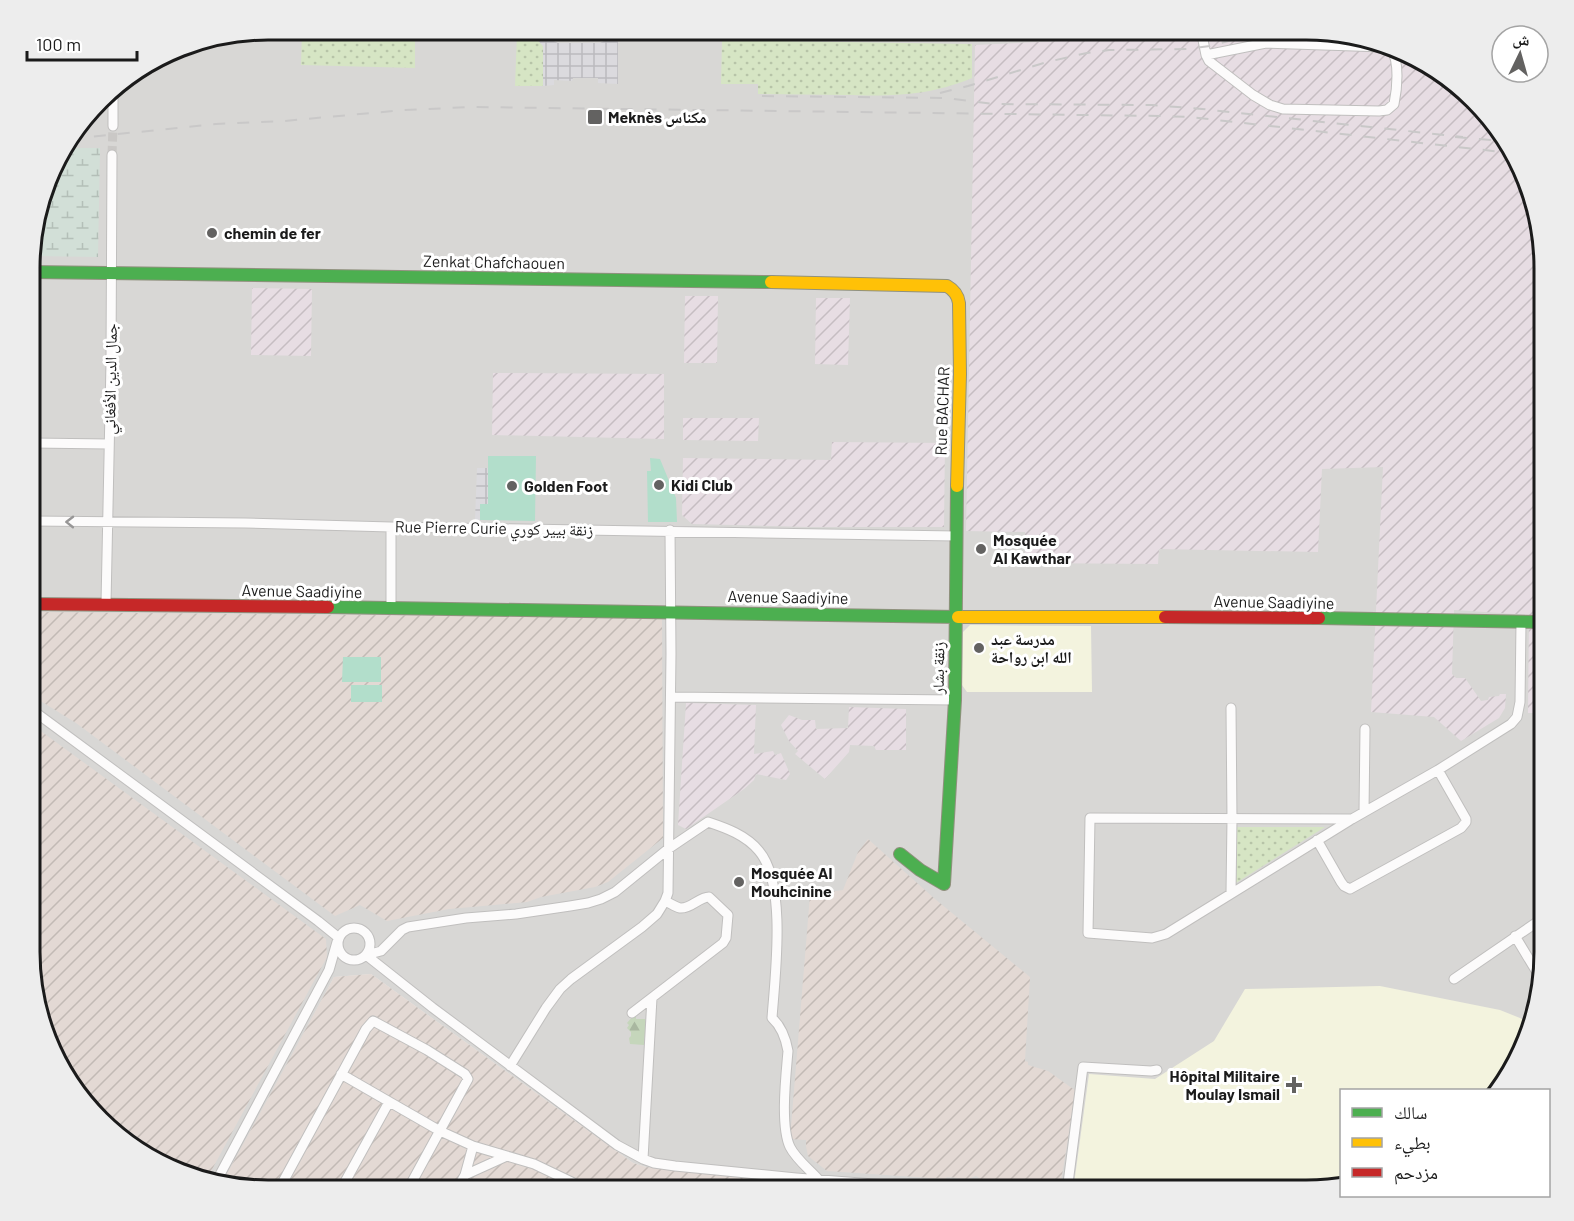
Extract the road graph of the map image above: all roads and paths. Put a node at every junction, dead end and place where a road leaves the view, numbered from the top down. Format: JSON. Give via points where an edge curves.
{"nodes":[{"id":1,"x":1203,"y":40,"type":"edge"},
{"id":2,"x":1351,"y":45,"type":"edge"},
{"id":3,"x":1206,"y":55,"type":"junction"},
{"id":4,"x":1395,"y":59,"type":"edge"},
{"id":5,"x":113,"y":102,"type":"edge"},
{"id":6,"x":113,"y":126,"type":"tunnel mouth"},
{"id":7,"x":112,"y":154,"type":"tunnel mouth"},
{"id":8,"x":40,"y":272,"type":"edge"},
{"id":9,"x":111,"y":273,"type":"junction"},
{"id":10,"x":954,"y":290,"type":"joint"},
{"id":11,"x":40,"y":442,"type":"edge"},
{"id":12,"x":109,"y":444,"type":"junction"},
{"id":13,"x":40,"y":521,"type":"edge"},
{"id":14,"x":108,"y":522,"type":"junction"},
{"id":15,"x":391,"y":527,"type":"junction"},
{"id":16,"x":670,"y":531,"type":"junction"},
{"id":17,"x":956,"y":536,"type":"junction"},
{"id":18,"x":40,"y":604,"type":"edge"},
{"id":19,"x":106,"y":604,"type":"junction"},
{"id":20,"x":391,"y":609,"type":"junction"},
{"id":21,"x":671,"y":612,"type":"junction"},
{"id":22,"x":955,"y":617,"type":"junction"},
{"id":23,"x":1521,"y":622,"type":"junction"},
{"id":24,"x":1534,"y":622,"type":"edge"},
{"id":25,"x":671,"y":698,"type":"junction"},
{"id":26,"x":955,"y":700,"type":"junction"},
{"id":27,"x":1231,"y":708,"type":"dead end"},
{"id":28,"x":40,"y":716,"type":"edge"},
{"id":29,"x":1365,"y":729,"type":"dead end"},
{"id":30,"x":1438,"y":770,"type":"junction"},
{"id":31,"x":1364,"y":812,"type":"junction"},
{"id":32,"x":1232,"y":819,"type":"junction"},
{"id":33,"x":1352,"y":819,"type":"junction"},
{"id":34,"x":1317,"y":840,"type":"junction"},
{"id":35,"x":668,"y":849,"type":"junction"},
{"id":36,"x":900,"y":854,"type":"dead end"},
{"id":37,"x":1231,"y":893,"type":"junction"},
{"id":38,"x":665,"y":901,"type":"junction"},
{"id":39,"x":1534,"y":924,"type":"edge"},
{"id":40,"x":1515,"y":936,"type":"junction"},
{"id":41,"x":340,"y":937,"type":"junction"},
{"id":42,"x":370,"y":944,"type":"junction"},
{"id":43,"x":387,"y":946,"type":"junction"},
{"id":44,"x":366,"y":955,"type":"junction"},
{"id":45,"x":356,"y":960,"type":"junction"},
{"id":46,"x":1533,"y":966,"type":"edge"},
{"id":47,"x":329,"y":970,"type":"junction"},
{"id":48,"x":1454,"y":979,"type":"dead end"},
{"id":49,"x":652,"y":998,"type":"junction"},
{"id":50,"x":632,"y":1013,"type":"dead end"},
{"id":51,"x":510,"y":1065,"type":"junction"},
{"id":52,"x":1157,"y":1070,"type":"dead end"},
{"id":53,"x":341,"y":1074,"type":"junction"},
{"id":54,"x":389,"y":1102,"type":"junction"},
{"id":55,"x":440,"y":1131,"type":"junction"},
{"id":56,"x":473,"y":1146,"type":"junction"},
{"id":57,"x":795,"y":1154,"type":"junction"},
{"id":58,"x":507,"y":1156,"type":"junction"},
{"id":59,"x":643,"y":1160,"type":"junction"},
{"id":60,"x":220,"y":1175,"type":"edge"},
{"id":61,"x":465,"y":1175,"type":"junction"},
{"id":62,"x":796,"y":1178,"type":"junction"},
{"id":63,"x":818,"y":1179,"type":"junction"},
{"id":64,"x":284,"y":1180,"type":"edge"},
{"id":65,"x":346,"y":1180,"type":"edge"},
{"id":66,"x":413,"y":1180,"type":"edge"},
{"id":67,"x":462,"y":1180,"type":"edge"},
{"id":68,"x":567,"y":1180,"type":"edge"},
{"id":69,"x":830,"y":1180,"type":"edge"},
{"id":70,"x":1068,"y":1180,"type":"edge"}],
"edges":[{"from":1,"to":3,"type":"street"},
{"from":2,"to":3,"type":"street","via":[[1266,43]]},
{"from":3,"to":4,"type":"street","via":[[1215,67],[1253,95],[1282,109],[1387,110],[1394,104]]},
{"from":5,"to":6,"type":"street"},
{"from":7,"to":9,"type":"street","name":"جمال الدين الأفغاني"},
{"from":8,"to":9,"type":"street","name":"Zenkat Chafchaouen"},
{"from":9,"to":10,"type":"street","name":"Zenkat Chafchaouen","via":[[676,280],[947,286]]},
{"from":9,"to":12,"type":"street","name":"جمال الدين الأفغاني"},
{"from":10,"to":17,"type":"street","name":"Rue BACHAR","via":[[960,327]]},
{"from":11,"to":12,"type":"street"},
{"from":12,"to":14,"type":"street","name":"جمال الدين الأفغاني"},
{"from":14,"to":13,"type":"street","name":"Rue Pierre Curie زنقة بيير كوري","one_way":true},
{"from":14,"to":15,"type":"street","name":"Rue Pierre Curie زنقة بيير كوري"},
{"from":14,"to":19,"type":"street","name":"جمال الدين الأفغاني"},
{"from":15,"to":16,"type":"street","name":"Rue Pierre Curie زنقة بيير كوري"},
{"from":15,"to":20,"type":"street"},
{"from":16,"to":17,"type":"street","name":"Rue Pierre Curie زنقة بيير كوري"},
{"from":16,"to":21,"type":"street"},
{"from":17,"to":22,"type":"street","name":"زنقة بشار"},
{"from":18,"to":19,"type":"street","name":"Avenue Saadiyine"},
{"from":19,"to":20,"type":"street","name":"Avenue Saadiyine"},
{"from":20,"to":21,"type":"street","name":"Avenue Saadiyine"},
{"from":21,"to":22,"type":"street","name":"Avenue Saadiyine"},
{"from":21,"to":25,"type":"street"},
{"from":22,"to":23,"type":"street","name":"Avenue Saadiyine"},
{"from":22,"to":26,"type":"street","name":"زنقة بشار"},
{"from":23,"to":24,"type":"street","name":"Avenue Saadiyine"},
{"from":23,"to":30,"type":"street","via":[[1517,717]]},
{"from":25,"to":26,"type":"street"},
{"from":25,"to":35,"type":"street"},
{"from":26,"to":36,"type":"street","name":"زنقة بشار","via":[[944,885]]},
{"from":27,"to":32,"type":"street"},
{"from":28,"to":41,"type":"street"},
{"from":29,"to":31,"type":"street"},
{"from":30,"to":31,"type":"street"},
{"from":30,"to":34,"type":"street","via":[[1466,819],[1461,828],[1350,890],[1341,882]]},
{"from":31,"to":33,"type":"street"},
{"from":32,"to":33,"type":"street"},
{"from":32,"to":37,"type":"street"},
{"from":32,"to":37,"type":"street","via":[[1090,818],[1088,933],[1152,938],[1174,929]]},
{"from":33,"to":34,"type":"street"},
{"from":34,"to":37,"type":"street"},
{"from":35,"to":38,"type":"street"},
{"from":35,"to":43,"type":"street","via":[[601,899],[408,927]]},
{"from":35,"to":57,"type":"street","via":[[708,822],[747,839],[759,850],[771,874],[777,943],[772,1018],[787,1046],[786,1128]]},
{"from":38,"to":49,"type":"street","via":[[680,908],[709,897],[728,915],[726,938]]},
{"from":38,"to":51,"type":"street","via":[[642,927],[560,989]]},
{"from":39,"to":40,"type":"street"},
{"from":40,"to":46,"type":"street"},
{"from":40,"to":48,"type":"street"},
{"from":41,"to":42,"type":"street","via":[[354,928],[368,936]]},
{"from":41,"to":45,"type":"street","via":[[341,954]]},
{"from":41,"to":47,"type":"street"},
{"from":42,"to":43,"type":"street"},
{"from":42,"to":44,"type":"street"},
{"from":43,"to":44,"type":"street"},
{"from":44,"to":45,"type":"street"},
{"from":44,"to":51,"type":"street"},
{"from":45,"to":47,"type":"street"},
{"from":47,"to":60,"type":"street"},
{"from":49,"to":50,"type":"street"},
{"from":49,"to":59,"type":"street"},
{"from":51,"to":59,"type":"street"},
{"from":52,"to":70,"type":"street","via":[[1083,1067]]},
{"from":53,"to":54,"type":"street"},
{"from":53,"to":55,"type":"street","via":[[373,1022],[427,1050],[468,1079]]},
{"from":53,"to":64,"type":"street"},
{"from":54,"to":55,"type":"street"},
{"from":54,"to":65,"type":"street"},
{"from":55,"to":56,"type":"street"},
{"from":55,"to":66,"type":"street"},
{"from":56,"to":58,"type":"street"},
{"from":56,"to":61,"type":"street"},
{"from":57,"to":62,"type":"street"},
{"from":57,"to":63,"type":"street"},
{"from":58,"to":61,"type":"street"},
{"from":58,"to":68,"type":"street"},
{"from":59,"to":62,"type":"street"},
{"from":61,"to":67,"type":"street"},
{"from":62,"to":63,"type":"street"},
{"from":63,"to":69,"type":"street"}]}
